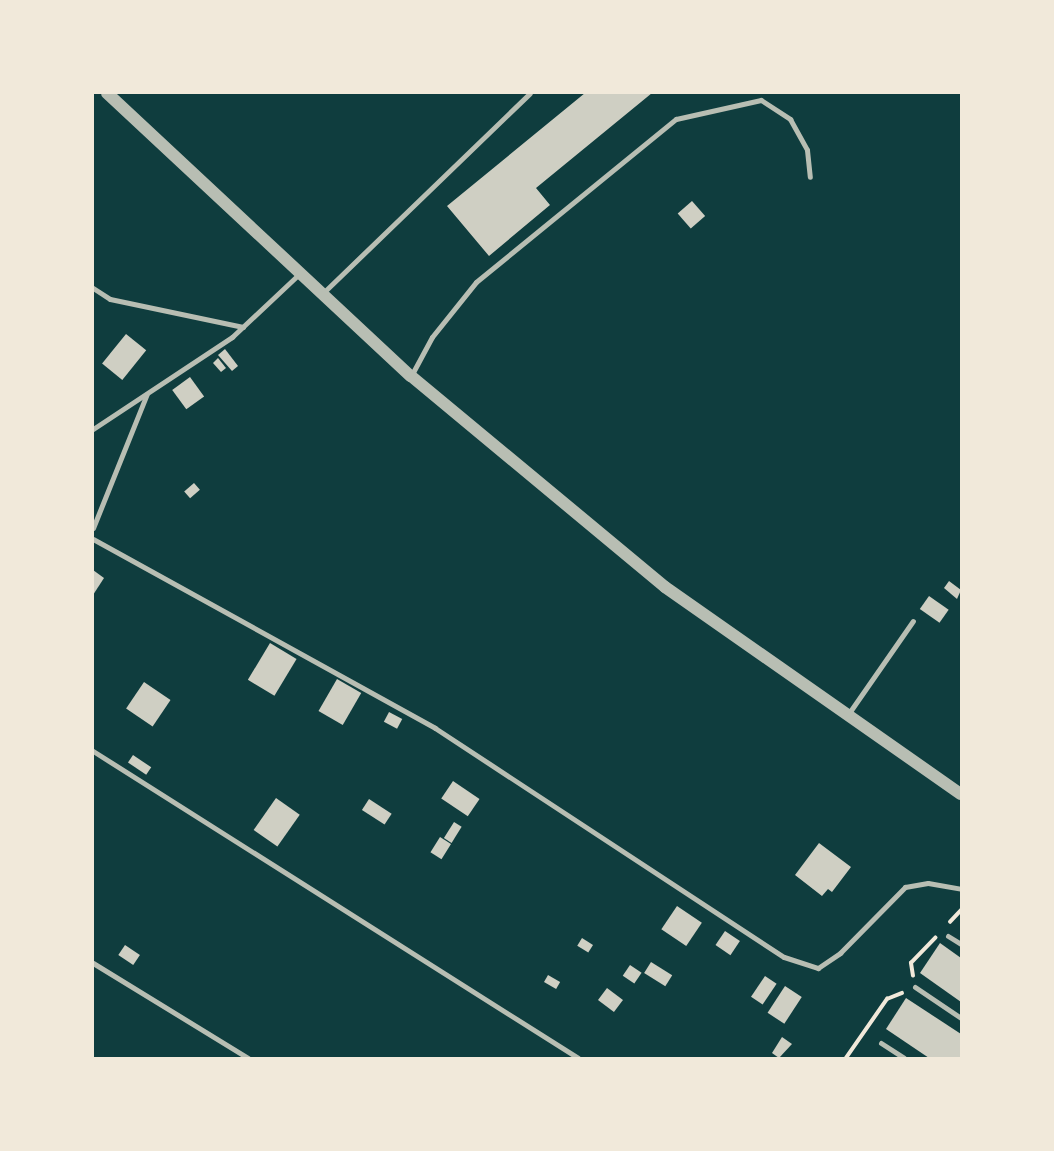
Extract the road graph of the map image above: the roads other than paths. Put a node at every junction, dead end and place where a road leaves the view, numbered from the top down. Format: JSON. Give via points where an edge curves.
{"nodes":[{"id":1,"x":107,"y":93,"type":"edge"},
{"id":2,"x":530,"y":93,"type":"edge"},
{"id":3,"x":810,"y":177,"type":"dead end"},
{"id":4,"x":299,"y":274,"type":"junction"},
{"id":5,"x":93,"y":288,"type":"edge"},
{"id":6,"x":322,"y":294,"type":"junction"},
{"id":7,"x":243,"y":327,"type":"junction"},
{"id":8,"x":411,"y":376,"type":"junction"},
{"id":9,"x":146,"y":394,"type":"junction"},
{"id":10,"x":93,"y":429,"type":"edge"},
{"id":11,"x":93,"y":528,"type":"edge"},
{"id":12,"x":93,"y":539,"type":"edge"},
{"id":13,"x":913,"y":621,"type":"dead end"},
{"id":14,"x":847,"y":715,"type":"junction"},
{"id":15,"x":93,"y":751,"type":"edge"},
{"id":16,"x":961,"y":794,"type":"edge"},
{"id":17,"x":961,"y":889,"type":"edge"},
{"id":18,"x":948,"y":936,"type":"dead end"},
{"id":19,"x":961,"y":944,"type":"edge"},
{"id":20,"x":93,"y":963,"type":"edge"},
{"id":21,"x":915,"y":987,"type":"dead end"},
{"id":22,"x":961,"y":1018,"type":"edge"},
{"id":23,"x":881,"y":1043,"type":"dead end"},
{"id":24,"x":248,"y":1058,"type":"edge"},
{"id":25,"x":578,"y":1058,"type":"edge"},
{"id":26,"x":904,"y":1058,"type":"edge"}],
"edges":[{"from":1,"to":4,"type":"street"},
{"from":2,"to":6,"type":"lane"},
{"from":3,"to":8,"type":"lane","via":[[807,150],[790,119],[761,100],[676,119],[476,282],[432,337]]},
{"from":4,"to":6,"type":"street"},
{"from":4,"to":7,"type":"lane"},
{"from":5,"to":7,"type":"lane","via":[[110,299]]},
{"from":6,"to":8,"type":"street"},
{"from":7,"to":9,"type":"lane"},
{"from":8,"to":14,"type":"street","via":[[665,587]]},
{"from":9,"to":10,"type":"lane"},
{"from":9,"to":11,"type":"lane"},
{"from":12,"to":17,"type":"lane","via":[[435,728],[785,957],[818,968],[840,953],[905,887],[928,883]]},
{"from":13,"to":14,"type":"lane"},
{"from":14,"to":16,"type":"street"},
{"from":15,"to":25,"type":"lane"},
{"from":18,"to":19,"type":"lane"},
{"from":20,"to":24,"type":"lane"},
{"from":21,"to":22,"type":"lane"},
{"from":23,"to":26,"type":"lane"}]}
